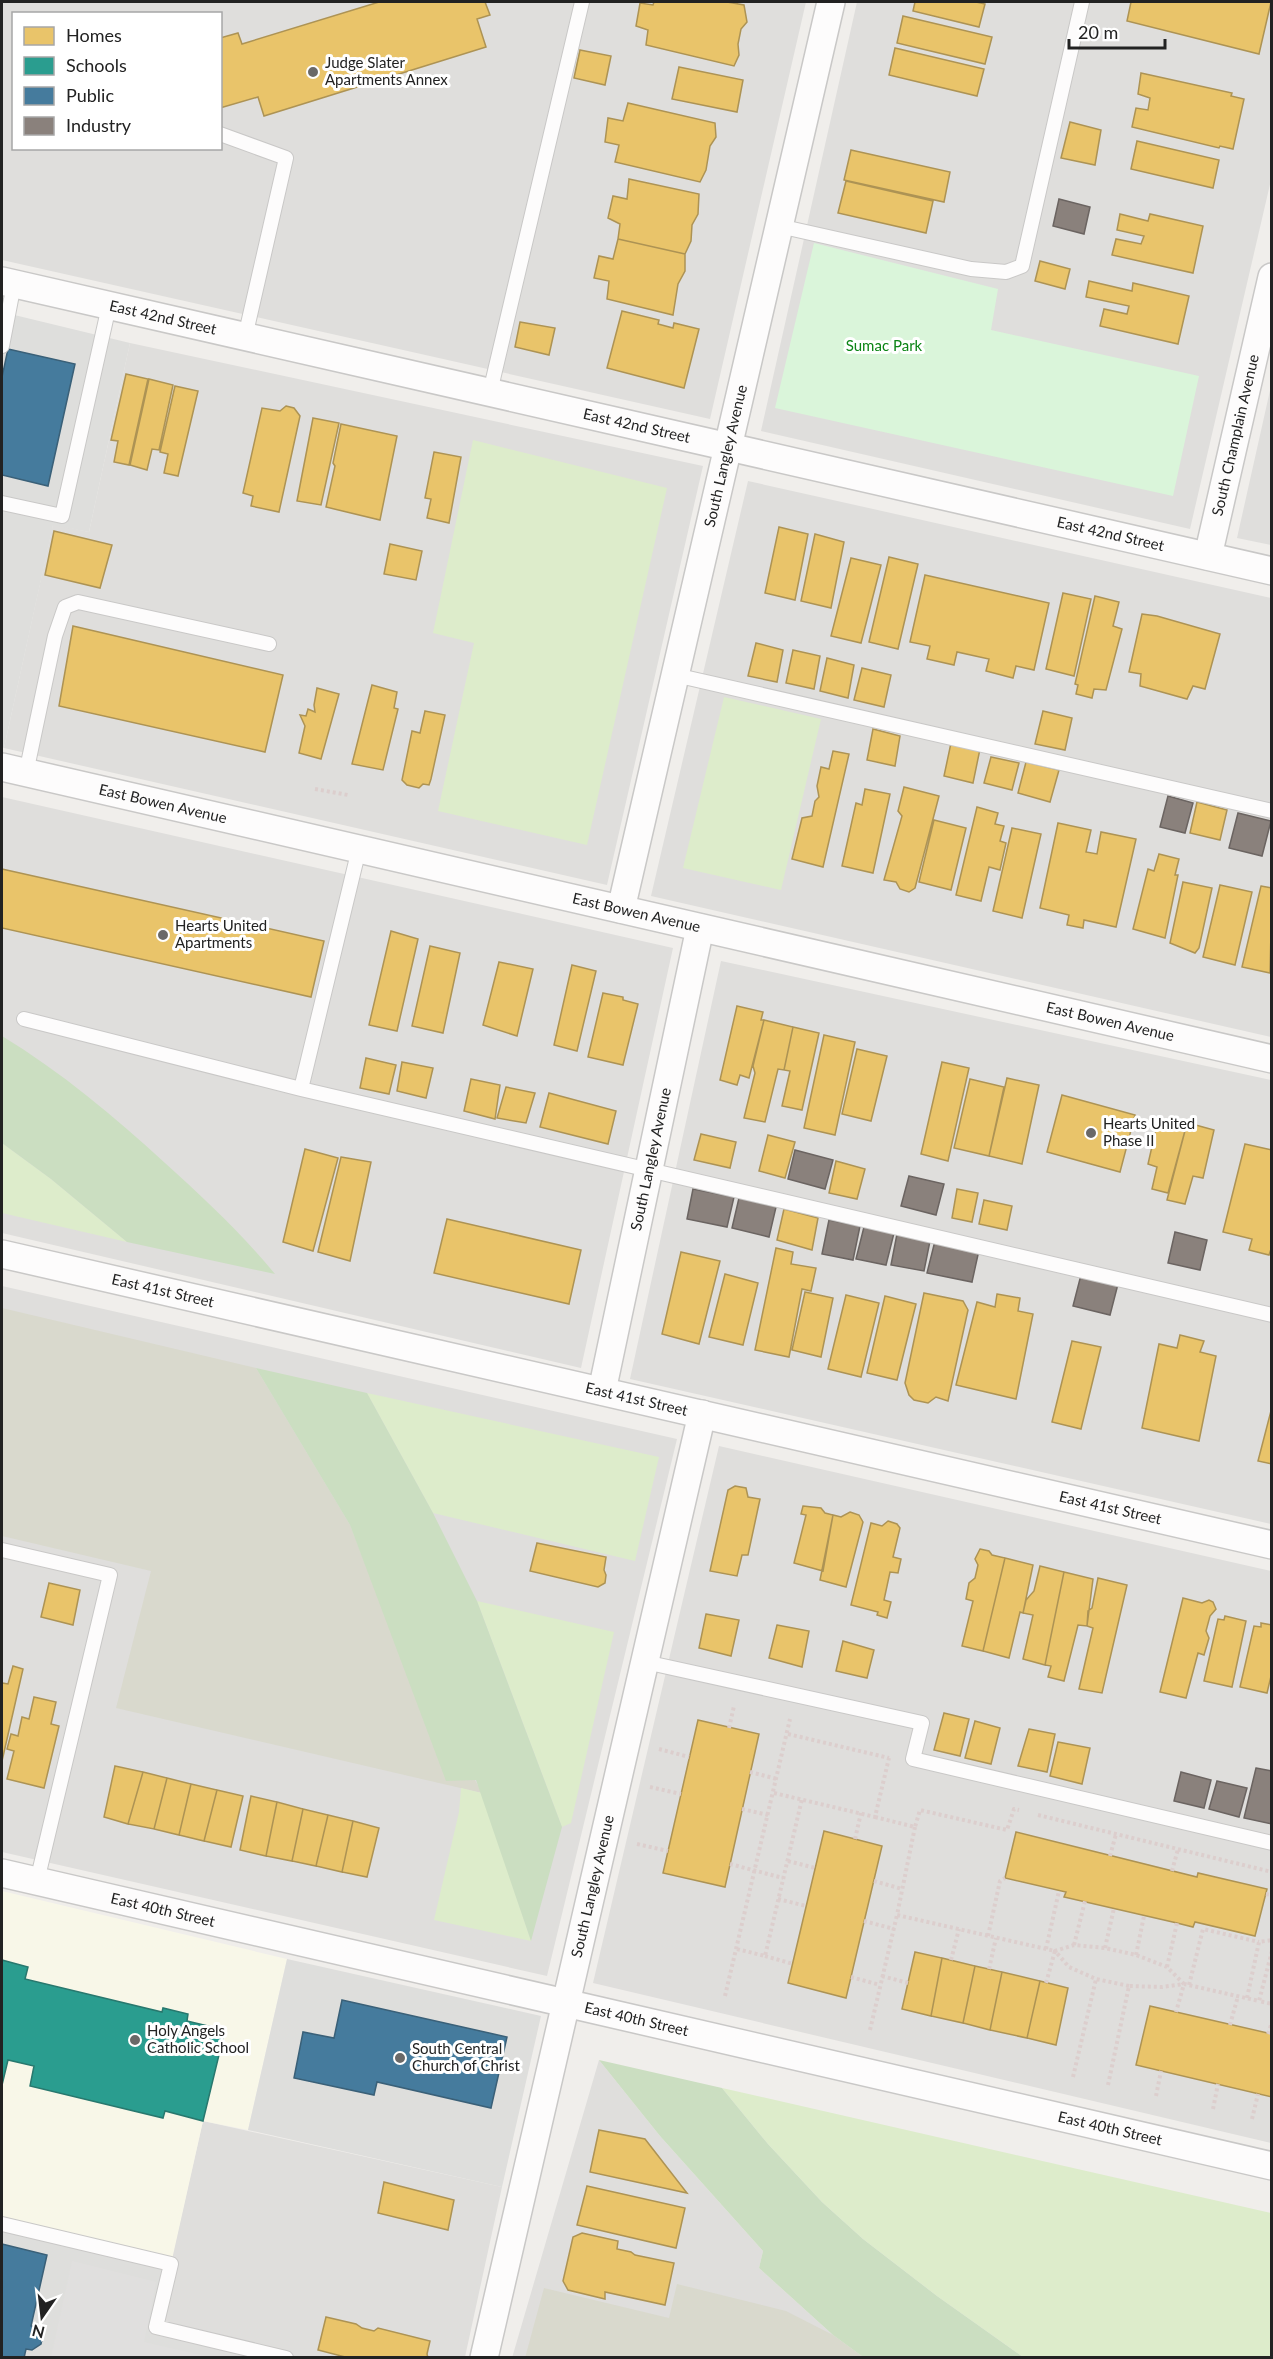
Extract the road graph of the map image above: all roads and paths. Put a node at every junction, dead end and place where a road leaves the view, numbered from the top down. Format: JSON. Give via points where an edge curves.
{"nodes":[{"id":1,"x":582,"y":2,"type":"edge"},
{"id":2,"x":831,"y":2,"type":"edge"},
{"id":3,"x":1082,"y":2,"type":"edge"},
{"id":4,"x":222,"y":135,"type":"edge"},
{"id":5,"x":779,"y":226,"type":"junction"},
{"id":6,"x":1272,"y":278,"type":"edge"},
{"id":7,"x":8,"y":283,"type":"edge"},
{"id":8,"x":109,"y":306,"type":"junction"},
{"id":9,"x":1265,"y":332,"type":"edge"},
{"id":10,"x":245,"y":337,"type":"junction"},
{"id":11,"x":2,"y":346,"type":"edge"},
{"id":12,"x":490,"y":393,"type":"junction"},
{"id":13,"x":728,"y":447,"type":"junction"},
{"id":14,"x":2,"y":503,"type":"edge"},
{"id":15,"x":1208,"y":556,"type":"junction"},
{"id":16,"x":1272,"y":571,"type":"edge"},
{"id":17,"x":269,"y":644,"type":"dead end"},
{"id":18,"x":675,"y":675,"type":"junction"},
{"id":19,"x":14,"y":770,"type":"edge"},
{"id":20,"x":315,"y":789,"type":"dead end"},
{"id":21,"x":348,"y":795,"type":"dead end"},
{"id":22,"x":1272,"y":810,"type":"edge"},
{"id":23,"x":359,"y":849,"type":"junction"},
{"id":24,"x":621,"y":909,"type":"junction"},
{"id":25,"x":700,"y":928,"type":"junction"},
{"id":26,"x":24,"y":1019,"type":"dead end"},
{"id":27,"x":1272,"y":1059,"type":"edge"},
{"id":28,"x":301,"y":1089,"type":"junction"},
{"id":29,"x":649,"y":1170,"type":"junction"},
{"id":30,"x":2,"y":1254,"type":"edge"},
{"id":31,"x":1272,"y":1315,"type":"edge"},
{"id":32,"x":602,"y":1391,"type":"junction"},
{"id":33,"x":702,"y":1414,"type":"junction"},
{"id":34,"x":1272,"y":1545,"type":"edge"},
{"id":35,"x":2,"y":1550,"type":"edge"},
{"id":36,"x":645,"y":1662,"type":"junction"},
{"id":37,"x":724,"y":1704,"type":"dead end"},
{"id":38,"x":734,"y":1706,"type":"junction"},
{"id":39,"x":745,"y":1709,"type":"dead end"},
{"id":40,"x":779,"y":1717,"type":"dead end"},
{"id":41,"x":898,"y":1718,"type":"junction"},
{"id":42,"x":729,"y":1728,"type":"dead end"},
{"id":43,"x":788,"y":1734,"type":"junction"},
{"id":44,"x":659,"y":1749,"type":"dead end"},
{"id":45,"x":689,"y":1757,"type":"dead end"},
{"id":46,"x":889,"y":1758,"type":"junction"},
{"id":47,"x":750,"y":1772,"type":"dead end"},
{"id":48,"x":777,"y":1779,"type":"junction"},
{"id":49,"x":650,"y":1787,"type":"dead end"},
{"id":50,"x":774,"y":1793,"type":"junction"},
{"id":51,"x":681,"y":1794,"type":"dead end"},
{"id":52,"x":802,"y":1799,"type":"junction"},
{"id":53,"x":742,"y":1809,"type":"dead end"},
{"id":54,"x":1026,"y":1812,"type":"dead end"},
{"id":55,"x":861,"y":1813,"type":"junction"},
{"id":56,"x":768,"y":1815,"type":"junction"},
{"id":57,"x":1037,"y":1815,"type":"dead end"},
{"id":58,"x":875,"y":1817,"type":"junction"},
{"id":59,"x":915,"y":1827,"type":"junction"},
{"id":60,"x":1116,"y":1834,"type":"junction"},
{"id":61,"x":855,"y":1839,"type":"dead end"},
{"id":62,"x":1272,"y":1843,"type":"edge"},
{"id":63,"x":637,"y":1844,"type":"dead end"},
{"id":64,"x":1178,"y":1849,"type":"junction"},
{"id":65,"x":668,"y":1851,"type":"dead end"},
{"id":66,"x":1110,"y":1857,"type":"dead end"},
{"id":67,"x":788,"y":1861,"type":"junction"},
{"id":68,"x":730,"y":1864,"type":"dead end"},
{"id":69,"x":815,"y":1868,"type":"dead end"},
{"id":70,"x":755,"y":1871,"type":"junction"},
{"id":71,"x":1172,"y":1871,"type":"dead end"},
{"id":72,"x":1272,"y":1872,"type":"edge"},
{"id":73,"x":2,"y":1873,"type":"edge"},
{"id":74,"x":783,"y":1878,"type":"junction"},
{"id":75,"x":1005,"y":1878,"type":"dead end"},
{"id":76,"x":37,"y":1881,"type":"junction"},
{"id":77,"x":874,"y":1881,"type":"dead end"},
{"id":78,"x":902,"y":1889,"type":"junction"},
{"id":79,"x":1059,"y":1891,"type":"dead end"},
{"id":80,"x":1266,"y":1894,"type":"dead end"},
{"id":81,"x":1272,"y":1895,"type":"edge"},
{"id":82,"x":778,"y":1899,"type":"junction"},
{"id":83,"x":1085,"y":1901,"type":"dead end"},
{"id":84,"x":806,"y":1906,"type":"dead end"},
{"id":85,"x":1114,"y":1908,"type":"dead end"},
{"id":86,"x":897,"y":1915,"type":"junction"},
{"id":87,"x":1144,"y":1916,"type":"dead end"},
{"id":88,"x":864,"y":1921,"type":"dead end"},
{"id":89,"x":1177,"y":1923,"type":"dead end"},
{"id":90,"x":894,"y":1929,"type":"junction"},
{"id":91,"x":958,"y":1929,"type":"junction"},
{"id":92,"x":988,"y":1936,"type":"junction"},
{"id":93,"x":996,"y":1938,"type":"junction"},
{"id":94,"x":1272,"y":1940,"type":"edge"},
{"id":95,"x":1259,"y":1942,"type":"junction"},
{"id":96,"x":1074,"y":1945,"type":"junction"},
{"id":97,"x":1105,"y":1948,"type":"junction"},
{"id":98,"x":737,"y":1949,"type":"junction"},
{"id":99,"x":1046,"y":1949,"type":"junction"},
{"id":100,"x":1055,"y":1951,"type":"junction"},
{"id":101,"x":1272,"y":1951,"type":"edge"},
{"id":102,"x":1136,"y":1954,"type":"junction"},
{"id":103,"x":765,"y":1956,"type":"junction"},
{"id":104,"x":951,"y":1960,"type":"dead end"},
{"id":105,"x":793,"y":1964,"type":"dead end"},
{"id":106,"x":1167,"y":1967,"type":"junction"},
{"id":107,"x":989,"y":1969,"type":"dead end"},
{"id":108,"x":882,"y":1976,"type":"junction"},
{"id":109,"x":851,"y":1977,"type":"dead end"},
{"id":110,"x":1096,"y":1979,"type":"junction"},
{"id":111,"x":908,"y":1983,"type":"dead end"},
{"id":112,"x":1047,"y":1983,"type":"dead end"},
{"id":113,"x":1186,"y":1984,"type":"junction"},
{"id":114,"x":880,"y":1985,"type":"junction"},
{"id":115,"x":1129,"y":1986,"type":"junction"},
{"id":116,"x":725,"y":1996,"type":"dead end"},
{"id":117,"x":1238,"y":1996,"type":"junction"},
{"id":118,"x":1247,"y":1998,"type":"junction"},
{"id":119,"x":1259,"y":2001,"type":"junction"},
{"id":120,"x":566,"y":2003,"type":"junction"},
{"id":121,"x":1272,"y":2004,"type":"edge"},
{"id":122,"x":1176,"y":2012,"type":"dead end"},
{"id":123,"x":1272,"y":2022,"type":"edge"},
{"id":124,"x":1230,"y":2025,"type":"dead end"},
{"id":125,"x":870,"y":2030,"type":"dead end"},
{"id":126,"x":1269,"y":2034,"type":"dead end"},
{"id":127,"x":1161,"y":2071,"type":"dead end"},
{"id":128,"x":1073,"y":2077,"type":"dead end"},
{"id":129,"x":1218,"y":2084,"type":"dead end"},
{"id":130,"x":1107,"y":2085,"type":"dead end"},
{"id":131,"x":1258,"y":2094,"type":"dead end"},
{"id":132,"x":1156,"y":2096,"type":"dead end"},
{"id":133,"x":1213,"y":2109,"type":"dead end"},
{"id":134,"x":1252,"y":2118,"type":"dead end"},
{"id":135,"x":1272,"y":2166,"type":"edge"},
{"id":136,"x":2,"y":2224,"type":"edge"},
{"id":137,"x":286,"y":2358,"type":"edge"},
{"id":138,"x":484,"y":2358,"type":"edge"}],
"edges":[{"from":1,"to":12,"type":"lane"},
{"from":2,"to":5,"type":"street","name":"South Langley Avenue"},
{"from":3,"to":5,"type":"lane","via":[[1022,266],[1006,272],[971,269]]},
{"from":4,"to":10,"type":"lane","via":[[286,158]]},
{"from":5,"to":13,"type":"street","name":"South Langley Avenue"},
{"from":6,"to":9,"type":"street","name":"South Champlain Avenue"},
{"from":7,"to":8,"type":"street","name":"East 42nd Street"},
{"from":7,"to":11,"type":"lane"},
{"from":8,"to":10,"type":"street","name":"East 42nd Street"},
{"from":8,"to":14,"type":"lane","via":[[62,516]]},
{"from":9,"to":15,"type":"street","name":"South Champlain Avenue"},
{"from":10,"to":12,"type":"street","name":"East 42nd Street"},
{"from":12,"to":13,"type":"street","name":"East 42nd Street"},
{"from":13,"to":15,"type":"street","name":"East 42nd Street"},
{"from":13,"to":18,"type":"street","name":"South Langley Avenue"},
{"from":15,"to":16,"type":"street","name":"East 42nd Street"},
{"from":17,"to":19,"type":"lane","via":[[78,602],[65,608]]},
{"from":18,"to":22,"type":"lane"},
{"from":18,"to":24,"type":"street","name":"South Langley Avenue"},
{"from":19,"to":23,"type":"street","name":"East Bowen Avenue"},
{"from":20,"to":21,"type":"path"},
{"from":23,"to":24,"type":"street","name":"East Bowen Avenue"},
{"from":23,"to":28,"type":"lane"},
{"from":24,"to":25,"type":"street","name":"East Bowen Avenue"},
{"from":25,"to":27,"type":"street","name":"East Bowen Avenue"},
{"from":25,"to":29,"type":"street","name":"South Langley Avenue"},
{"from":26,"to":28,"type":"lane"},
{"from":28,"to":29,"type":"lane"},
{"from":29,"to":31,"type":"lane"},
{"from":29,"to":32,"type":"street","name":"South Langley Avenue"},
{"from":30,"to":32,"type":"street","name":"East 41st Street"},
{"from":32,"to":33,"type":"street","name":"East 41st Street"},
{"from":33,"to":34,"type":"street","name":"East 41st Street"},
{"from":33,"to":36,"type":"street","name":"South Langley Avenue"},
{"from":35,"to":76,"type":"lane","via":[[110,1575]]},
{"from":36,"to":41,"type":"lane"},
{"from":36,"to":120,"type":"street","name":"South Langley Avenue"},
{"from":37,"to":38,"type":"path"},
{"from":38,"to":39,"type":"path"},
{"from":38,"to":42,"type":"path"},
{"from":40,"to":43,"type":"path","via":[[791,1719]]},
{"from":41,"to":46,"type":"path"},
{"from":41,"to":62,"type":"lane","via":[[922,1724],[913,1759]]},
{"from":43,"to":46,"type":"path"},
{"from":43,"to":48,"type":"path"},
{"from":44,"to":45,"type":"path"},
{"from":46,"to":58,"type":"path"},
{"from":47,"to":48,"type":"path"},
{"from":48,"to":50,"type":"path"},
{"from":49,"to":51,"type":"path"},
{"from":50,"to":52,"type":"path"},
{"from":50,"to":56,"type":"path"},
{"from":52,"to":55,"type":"path"},
{"from":52,"to":67,"type":"path"},
{"from":53,"to":56,"type":"path"},
{"from":54,"to":59,"type":"path","via":[[1014,1809],[1007,1830],[920,1810]]},
{"from":55,"to":58,"type":"path"},
{"from":55,"to":61,"type":"path"},
{"from":56,"to":70,"type":"path"},
{"from":57,"to":60,"type":"path"},
{"from":58,"to":59,"type":"path"},
{"from":59,"to":78,"type":"path"},
{"from":60,"to":64,"type":"path"},
{"from":60,"to":66,"type":"path"},
{"from":63,"to":65,"type":"path"},
{"from":64,"to":71,"type":"path"},
{"from":64,"to":72,"type":"path"},
{"from":67,"to":69,"type":"path"},
{"from":67,"to":74,"type":"path"},
{"from":68,"to":70,"type":"path"},
{"from":70,"to":74,"type":"path"},
{"from":70,"to":98,"type":"path"},
{"from":73,"to":76,"type":"street","name":"East 40th Street"},
{"from":74,"to":82,"type":"path"},
{"from":75,"to":92,"type":"path","via":[[1000,1881]]},
{"from":76,"to":120,"type":"street","name":"East 40th Street"},
{"from":77,"to":78,"type":"path"},
{"from":78,"to":86,"type":"path"},
{"from":79,"to":99,"type":"path"},
{"from":80,"to":81,"type":"path"},
{"from":82,"to":84,"type":"path"},
{"from":82,"to":103,"type":"path"},
{"from":83,"to":96,"type":"path"},
{"from":85,"to":97,"type":"path"},
{"from":86,"to":90,"type":"path"},
{"from":86,"to":91,"type":"path"},
{"from":87,"to":102,"type":"path"},
{"from":88,"to":90,"type":"path"},
{"from":89,"to":106,"type":"path"},
{"from":90,"to":108,"type":"path"},
{"from":91,"to":92,"type":"path"},
{"from":91,"to":104,"type":"path"},
{"from":92,"to":93,"type":"path"},
{"from":93,"to":99,"type":"path"},
{"from":93,"to":107,"type":"path"},
{"from":94,"to":95,"type":"path"},
{"from":95,"to":113,"type":"path","via":[[1203,1926]]},
{"from":95,"to":118,"type":"path"},
{"from":96,"to":97,"type":"path"},
{"from":96,"to":100,"type":"path"},
{"from":97,"to":102,"type":"path"},
{"from":98,"to":103,"type":"path"},
{"from":98,"to":116,"type":"path"},
{"from":99,"to":100,"type":"path"},
{"from":100,"to":110,"type":"path","via":[[1069,1967]]},
{"from":100,"to":112,"type":"path"},
{"from":101,"to":119,"type":"path"},
{"from":102,"to":106,"type":"path"},
{"from":103,"to":105,"type":"path"},
{"from":106,"to":113,"type":"path"},
{"from":108,"to":111,"type":"path"},
{"from":108,"to":114,"type":"path"},
{"from":109,"to":114,"type":"path"},
{"from":110,"to":115,"type":"path"},
{"from":110,"to":128,"type":"path"},
{"from":113,"to":115,"type":"path","via":[[1162,1988]]},
{"from":113,"to":117,"type":"path"},
{"from":113,"to":122,"type":"path"},
{"from":114,"to":125,"type":"path"},
{"from":115,"to":130,"type":"path"},
{"from":117,"to":118,"type":"path"},
{"from":117,"to":124,"type":"path"},
{"from":118,"to":119,"type":"path"},
{"from":119,"to":121,"type":"path"},
{"from":120,"to":135,"type":"street","name":"East 40th Street"},
{"from":120,"to":138,"type":"street","name":"South Langley Avenue"},
{"from":123,"to":126,"type":"path"},
{"from":127,"to":132,"type":"path"},
{"from":129,"to":133,"type":"path"},
{"from":131,"to":134,"type":"path"},
{"from":136,"to":137,"type":"lane","via":[[171,2264],[156,2327]]}]}
